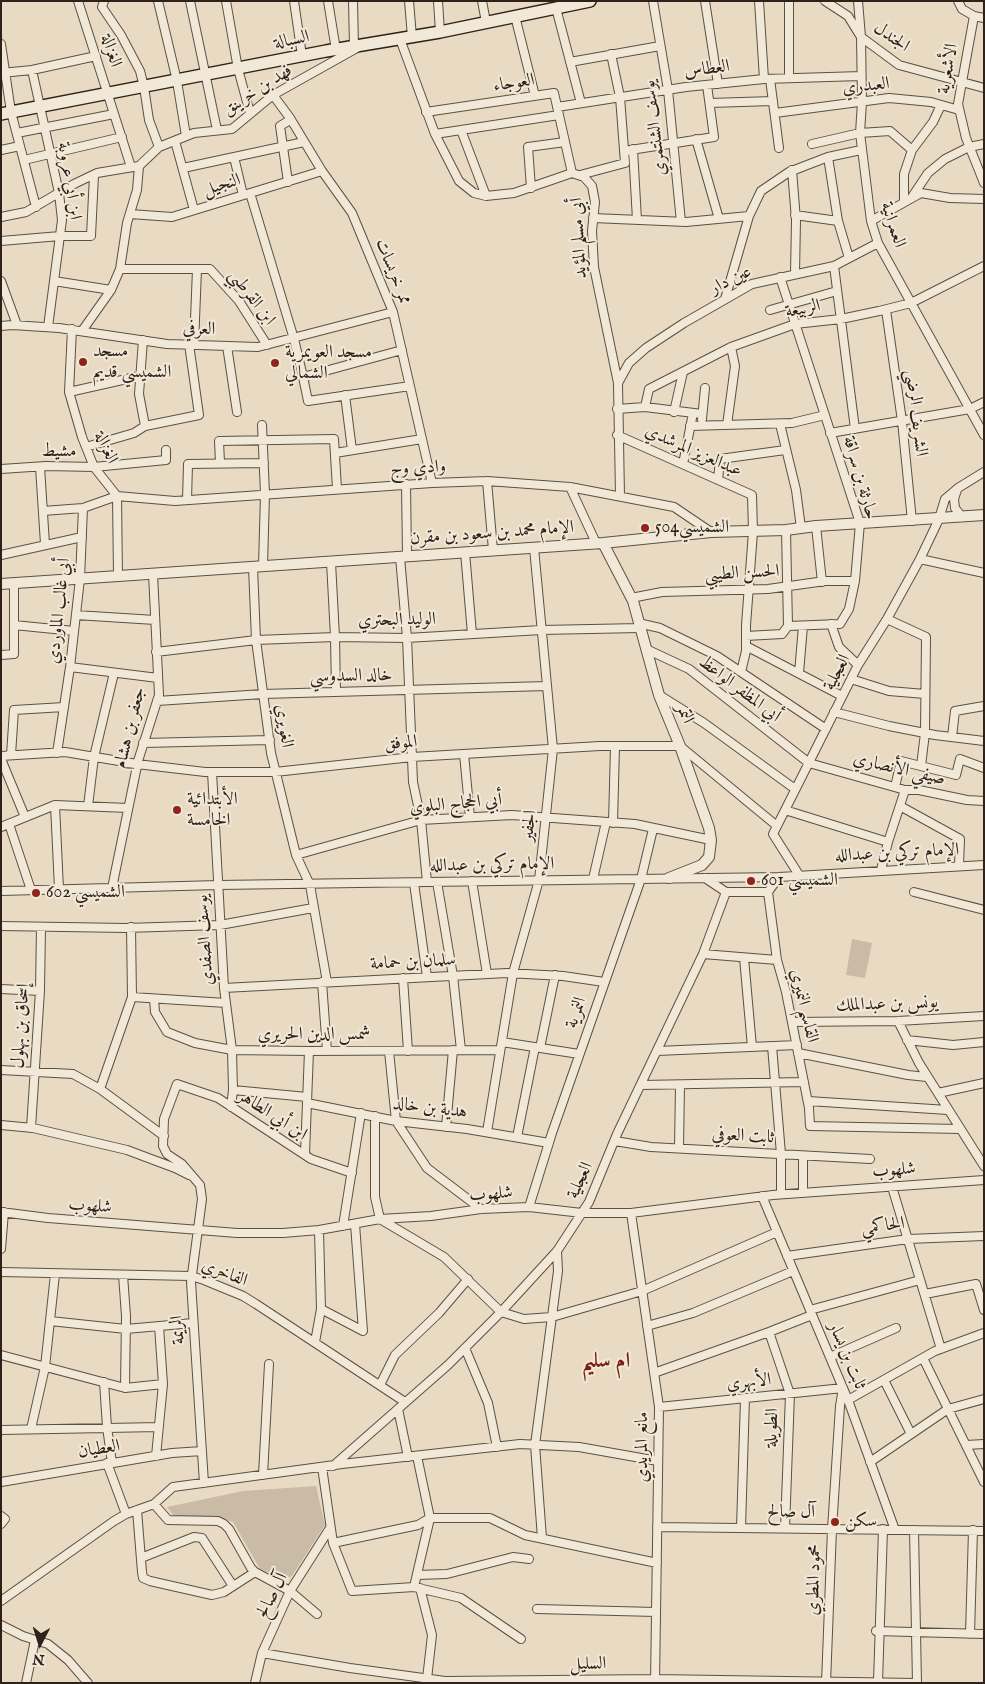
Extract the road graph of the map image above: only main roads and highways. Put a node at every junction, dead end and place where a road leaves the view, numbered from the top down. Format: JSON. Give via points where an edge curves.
{"nodes":[{"id":1,"x":590,"y":1,"type":"edge"},
{"id":2,"x":542,"y":6,"type":"edge"},
{"id":3,"x":6,"y":113,"type":"edge"}],
"edges":[{"from":1,"to":2,"type":"main road","name":"السبالة","via":[[556,8]]},
{"from":2,"to":3,"type":"main road","name":"السبالة","via":[[515,16],[440,32]]}]}
